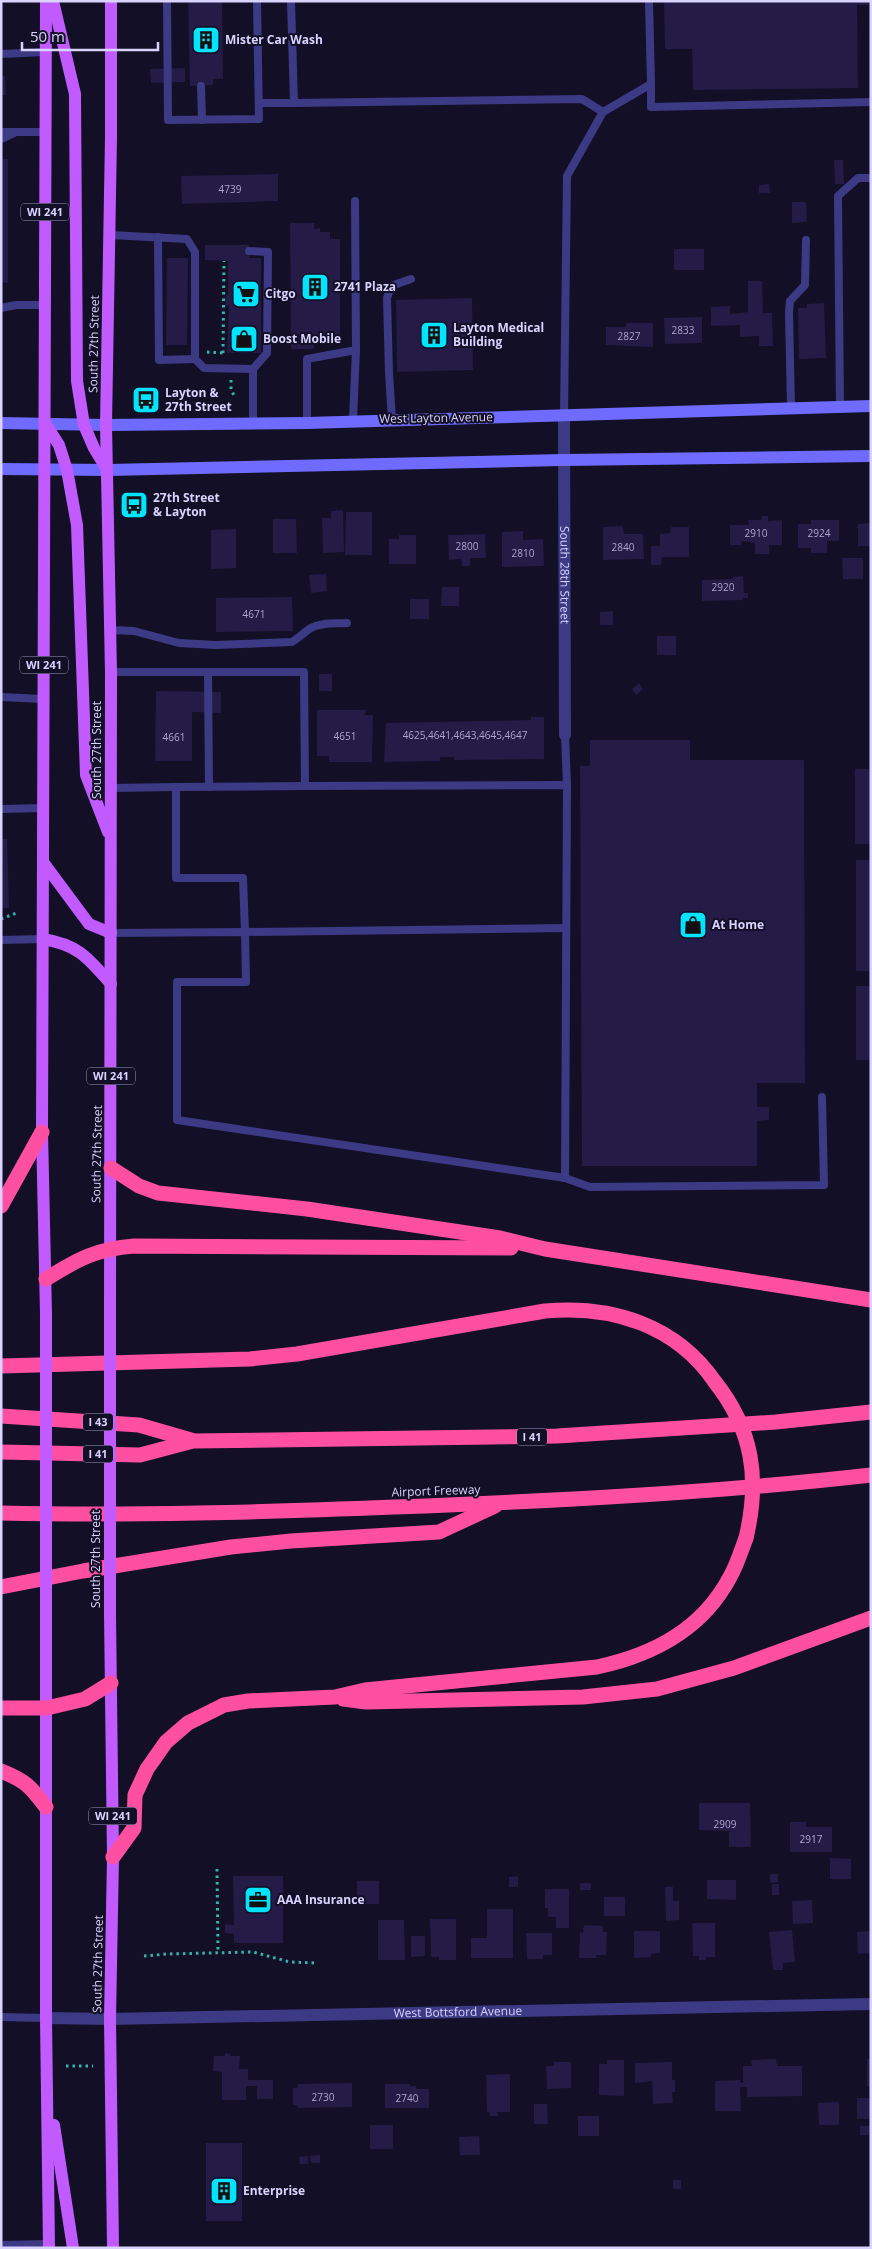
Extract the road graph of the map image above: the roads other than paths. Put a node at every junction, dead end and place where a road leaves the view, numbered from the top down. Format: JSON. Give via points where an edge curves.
{"nodes":[{"id":1,"x":46,"y":1,"type":"edge"},
{"id":2,"x":54,"y":1,"type":"edge"},
{"id":3,"x":111,"y":1,"type":"edge"},
{"id":4,"x":166,"y":1,"type":"edge"},
{"id":5,"x":257,"y":1,"type":"edge"},
{"id":6,"x":291,"y":1,"type":"edge"},
{"id":7,"x":649,"y":1,"type":"edge"},
{"id":8,"x":45,"y":52,"type":"junction"},
{"id":9,"x":1,"y":54,"type":"edge"},
{"id":10,"x":651,"y":84,"type":"junction"},
{"id":11,"x":202,"y":86,"type":"dead end"},
{"id":12,"x":871,"y":102,"type":"edge"},
{"id":13,"x":259,"y":103,"type":"junction"},
{"id":14,"x":294,"y":103,"type":"junction"},
{"id":15,"x":603,"y":112,"type":"junction"},
{"id":16,"x":202,"y":120,"type":"junction"},
{"id":17,"x":1,"y":132,"type":"edge"},
{"id":18,"x":16,"y":132,"type":"junction"},
{"id":19,"x":45,"y":132,"type":"junction"},
{"id":20,"x":1,"y":139,"type":"edge"},
{"id":21,"x":871,"y":178,"type":"edge"},
{"id":22,"x":355,"y":201,"type":"dead end"},
{"id":23,"x":110,"y":235,"type":"junction"},
{"id":24,"x":158,"y":237,"type":"junction"},
{"id":25,"x":806,"y":240,"type":"dead end"},
{"id":26,"x":249,"y":251,"type":"dead end"},
{"id":27,"x":195,"y":252,"type":"junction"},
{"id":28,"x":205,"y":252,"type":"dead end"},
{"id":29,"x":411,"y":278,"type":"dead end"},
{"id":30,"x":45,"y":304,"type":"junction"},
{"id":31,"x":1,"y":308,"type":"edge"},
{"id":32,"x":356,"y":350,"type":"junction"},
{"id":33,"x":195,"y":359,"type":"junction"},
{"id":34,"x":253,"y":369,"type":"junction"},
{"id":35,"x":840,"y":406,"type":"junction"},
{"id":36,"x":871,"y":406,"type":"edge"},
{"id":37,"x":791,"y":408,"type":"junction"},
{"id":38,"x":564,"y":415,"type":"junction"},
{"id":39,"x":392,"y":419,"type":"junction"},
{"id":40,"x":354,"y":420,"type":"junction"},
{"id":41,"x":1,"y":423,"type":"edge"},
{"id":42,"x":45,"y":423,"type":"junction"},
{"id":43,"x":253,"y":423,"type":"junction"},
{"id":44,"x":307,"y":423,"type":"junction"},
{"id":45,"x":84,"y":425,"type":"junction"},
{"id":46,"x":106,"y":425,"type":"junction"},
{"id":47,"x":871,"y":456,"type":"edge"},
{"id":48,"x":563,"y":460,"type":"junction"},
{"id":49,"x":1,"y":469,"type":"edge"},
{"id":50,"x":45,"y":470,"type":"junction"},
{"id":51,"x":67,"y":470,"type":"junction"},
{"id":52,"x":108,"y":470,"type":"junction"},
{"id":53,"x":347,"y":623,"type":"dead end"},
{"id":54,"x":110,"y":630,"type":"junction"},
{"id":55,"x":111,"y":672,"type":"junction"},
{"id":56,"x":208,"y":672,"type":"junction"},
{"id":57,"x":1,"y":697,"type":"edge"},
{"id":58,"x":43,"y":699,"type":"junction"},
{"id":59,"x":565,"y":735,"type":"joint"},
{"id":60,"x":567,"y":785,"type":"junction"},
{"id":61,"x":305,"y":786,"type":"junction"},
{"id":62,"x":176,"y":787,"type":"junction"},
{"id":63,"x":209,"y":787,"type":"junction"},
{"id":64,"x":111,"y":788,"type":"junction"},
{"id":65,"x":43,"y":808,"type":"junction"},
{"id":66,"x":1,"y":809,"type":"edge"},
{"id":67,"x":111,"y":839,"type":"junction"},
{"id":68,"x":43,"y":862,"type":"junction"},
{"id":69,"x":566,"y":928,"type":"junction"},
{"id":70,"x":245,"y":932,"type":"junction"},
{"id":71,"x":111,"y":933,"type":"junction"},
{"id":72,"x":43,"y":939,"type":"junction"},
{"id":73,"x":1,"y":940,"type":"edge"},
{"id":74,"x":111,"y":984,"type":"junction"},
{"id":75,"x":822,"y":1097,"type":"dead end"},
{"id":76,"x":42,"y":1132,"type":"junction"},
{"id":77,"x":111,"y":1168,"type":"junction"},
{"id":78,"x":564,"y":1178,"type":"junction"},
{"id":79,"x":1,"y":1206,"type":"edge"},
{"id":80,"x":109,"y":1248,"type":"junction"},
{"id":81,"x":545,"y":1249,"type":"junction"},
{"id":82,"x":46,"y":1278,"type":"junction"},
{"id":83,"x":871,"y":1300,"type":"edge"},
{"id":84,"x":1,"y":1366,"type":"edge"},
{"id":85,"x":871,"y":1412,"type":"edge"},
{"id":86,"x":1,"y":1416,"type":"edge"},
{"id":87,"x":193,"y":1441,"type":"junction"},
{"id":88,"x":1,"y":1452,"type":"edge"},
{"id":89,"x":871,"y":1475,"type":"edge"},
{"id":90,"x":501,"y":1503,"type":"junction"},
{"id":91,"x":1,"y":1513,"type":"edge"},
{"id":92,"x":1,"y":1587,"type":"edge"},
{"id":93,"x":871,"y":1618,"type":"edge"},
{"id":94,"x":111,"y":1683,"type":"junction"},
{"id":95,"x":334,"y":1697,"type":"junction"},
{"id":96,"x":1,"y":1708,"type":"edge"},
{"id":97,"x":46,"y":1708,"type":"junction"},
{"id":98,"x":1,"y":1771,"type":"edge"},
{"id":99,"x":46,"y":1807,"type":"junction"},
{"id":100,"x":114,"y":1857,"type":"junction"},
{"id":101,"x":871,"y":2004,"type":"edge"},
{"id":102,"x":1,"y":2018,"type":"edge"},
{"id":103,"x":46,"y":2018,"type":"junction"},
{"id":104,"x":110,"y":2018,"type":"junction"},
{"id":105,"x":47,"y":2078,"type":"junction"},
{"id":106,"x":1,"y":2247,"type":"edge"},
{"id":107,"x":49,"y":2247,"type":"edge"},
{"id":108,"x":73,"y":2248,"type":"edge"},
{"id":109,"x":113,"y":2248,"type":"edge"}],
"edges":[{"from":1,"to":8,"type":"main road","number":"WI 241"},
{"from":2,"to":45,"type":"main road","via":[[75,94],[77,381]]},
{"from":3,"to":23,"type":"main road","name":"South 27th Street","number":"WI 241"},
{"from":4,"to":16,"type":"lane","via":[[168,120]]},
{"from":5,"to":13,"type":"lane"},
{"from":6,"to":14,"type":"lane"},
{"from":7,"to":10,"type":"lane"},
{"from":8,"to":9,"type":"lane"},
{"from":8,"to":19,"type":"main road","number":"WI 241"},
{"from":10,"to":12,"type":"lane","via":[[651,107]]},
{"from":10,"to":15,"type":"lane"},
{"from":11,"to":16,"type":"lane"},
{"from":13,"to":14,"type":"lane"},
{"from":13,"to":16,"type":"lane","via":[[259,119]]},
{"from":14,"to":15,"type":"lane","via":[[582,99]]},
{"from":15,"to":38,"type":"lane","via":[[567,176]]},
{"from":17,"to":18,"type":"lane"},
{"from":18,"to":19,"type":"lane"},
{"from":18,"to":20,"type":"lane"},
{"from":19,"to":30,"type":"main road","number":"WI 241"},
{"from":21,"to":35,"type":"lane","via":[[858,178],[838,196]]},
{"from":22,"to":32,"type":"lane"},
{"from":23,"to":24,"type":"lane"},
{"from":23,"to":46,"type":"main road","name":"South 27th Street","number":"WI 241"},
{"from":24,"to":27,"type":"lane","via":[[187,239]]},
{"from":24,"to":33,"type":"lane","via":[[159,360]]},
{"from":25,"to":37,"type":"lane","via":[[805,285],[790,301]]},
{"from":26,"to":34,"type":"lane","via":[[268,252],[267,353]]},
{"from":27,"to":28,"type":"lane"},
{"from":27,"to":33,"type":"lane"},
{"from":29,"to":39,"type":"lane","via":[[392,286],[388,298]]},
{"from":30,"to":31,"type":"lane"},
{"from":30,"to":42,"type":"main road","number":"WI 241"},
{"from":32,"to":40,"type":"lane"},
{"from":32,"to":44,"type":"lane","via":[[307,360]]},
{"from":33,"to":34,"type":"lane","via":[[204,368]]},
{"from":34,"to":43,"type":"lane"},
{"from":35,"to":36,"type":"main road","name":"West Layton Avenue"},
{"from":35,"to":37,"type":"main road","name":"West Layton Avenue"},
{"from":37,"to":38,"type":"main road","name":"West Layton Avenue"},
{"from":38,"to":39,"type":"main road","name":"West Layton Avenue"},
{"from":38,"to":48,"type":"street","name":"South 28th Street"},
{"from":39,"to":40,"type":"main road","name":"West Layton Avenue"},
{"from":40,"to":44,"type":"main road","name":"West Layton Avenue"},
{"from":41,"to":42,"type":"main road","name":"West Layton Avenue"},
{"from":42,"to":45,"type":"main road","name":"West Layton Avenue"},
{"from":42,"to":50,"type":"main road","number":"WI 241"},
{"from":42,"to":51,"type":"main road","via":[[59,445]]},
{"from":43,"to":44,"type":"main road","name":"West Layton Avenue"},
{"from":43,"to":46,"type":"main road","name":"West Layton Avenue"},
{"from":45,"to":46,"type":"main road","name":"West Layton Avenue"},
{"from":45,"to":52,"type":"main road"},
{"from":46,"to":52,"type":"main road","name":"South 27th Street","number":"WI 241"},
{"from":47,"to":48,"type":"main road"},
{"from":48,"to":52,"type":"main road"},
{"from":48,"to":59,"type":"street","name":"South 28th Street"},
{"from":49,"to":50,"type":"main road"},
{"from":50,"to":51,"type":"main road"},
{"from":50,"to":58,"type":"main road","number":"WI 241"},
{"from":51,"to":52,"type":"main road"},
{"from":51,"to":67,"type":"main road","via":[[77,525],[86,775]]},
{"from":52,"to":54,"type":"main road","name":"South 27th Street","number":"WI 241"},
{"from":53,"to":54,"type":"lane","via":[[319,624],[292,642],[244,644],[180,643],[134,631]]},
{"from":54,"to":55,"type":"main road","name":"South 27th Street","number":"WI 241"},
{"from":55,"to":56,"type":"lane"},
{"from":55,"to":64,"type":"main road","name":"South 27th Street","number":"WI 241"},
{"from":56,"to":61,"type":"lane","via":[[304,672]]},
{"from":56,"to":63,"type":"lane"},
{"from":57,"to":58,"type":"lane"},
{"from":58,"to":65,"type":"main road","number":"WI 241"},
{"from":59,"to":60,"type":"lane"},
{"from":60,"to":61,"type":"lane"},
{"from":60,"to":69,"type":"lane"},
{"from":61,"to":63,"type":"lane"},
{"from":62,"to":63,"type":"lane"},
{"from":62,"to":64,"type":"lane"},
{"from":62,"to":70,"type":"lane","via":[[176,878],[244,878]]},
{"from":64,"to":67,"type":"main road","name":"South 27th Street","number":"WI 241"},
{"from":65,"to":66,"type":"lane"},
{"from":65,"to":68,"type":"main road","number":"WI 241"},
{"from":67,"to":71,"type":"main road","name":"South 27th Street","number":"WI 241"},
{"from":68,"to":71,"type":"main road","via":[[89,924]]},
{"from":68,"to":72,"type":"main road","number":"WI 241"},
{"from":69,"to":70,"type":"lane"},
{"from":69,"to":78,"type":"lane"},
{"from":70,"to":71,"type":"lane"},
{"from":70,"to":78,"type":"lane","via":[[246,982],[176,982],[177,1120]]},
{"from":71,"to":74,"type":"main road","name":"South 27th Street","number":"WI 241"},
{"from":72,"to":73,"type":"lane"},
{"from":72,"to":74,"type":"main road","via":[[60,942],[85,954]]},
{"from":72,"to":76,"type":"main road","number":"WI 241"},
{"from":74,"to":77,"type":"main road","name":"South 27th Street","number":"WI 241"},
{"from":75,"to":78,"type":"lane","via":[[824,1185],[590,1187]]},
{"from":76,"to":79,"type":"highway"},
{"from":76,"to":82,"type":"main road","number":"WI 241"},
{"from":77,"to":80,"type":"main road","name":"South 27th Street","number":"WI 241"},
{"from":77,"to":81,"type":"highway","via":[[139,1186],[158,1193],[317,1210],[500,1238]]},
{"from":80,"to":81,"type":"highway","via":[[446,1246]]},
{"from":80,"to":82,"type":"highway","via":[[72,1262]]},
{"from":80,"to":94,"type":"main road","name":"South 27th Street","number":"WI 241","bridge":true},
{"from":81,"to":83,"type":"highway"},
{"from":82,"to":97,"type":"main road","number":"WI 241","bridge":true},
{"from":84,"to":95,"type":"highway","bridge":true,"via":[[250,1359],[580,1309],[622,1316],[648,1326],[686,1350],[706,1369],[739,1419],[752,1464],[753,1504],[746,1538],[730,1577],[684,1632],[628,1660],[597,1667],[365,1690]]},
{"from":85,"to":87,"type":"highway","number":"I 41","via":[[776,1422],[557,1436]]},
{"from":86,"to":87,"type":"highway","number":"I 43","via":[[139,1425]]},
{"from":87,"to":88,"type":"highway","number":"I 41","via":[[140,1455]]},
{"from":89,"to":90,"type":"highway","name":"Airport Freeway","via":[[628,1496]]},
{"from":90,"to":91,"type":"highway","name":"Airport Freeway","via":[[301,1511]]},
{"from":90,"to":92,"type":"highway","via":[[439,1532],[231,1547]]},
{"from":93,"to":95,"type":"highway","via":[[734,1668],[657,1689],[546,1698],[366,1702]]},
{"from":94,"to":97,"type":"highway","via":[[85,1699]]},
{"from":94,"to":100,"type":"main road","name":"South 27th Street","number":"WI 241"},
{"from":95,"to":100,"type":"highway","via":[[224,1705],[188,1723],[156,1754],[138,1785],[134,1828]]},
{"from":96,"to":97,"type":"highway"},
{"from":97,"to":99,"type":"main road","number":"WI 241"},
{"from":98,"to":99,"type":"highway","via":[[22,1779]]},
{"from":99,"to":103,"type":"main road","number":"WI 241"},
{"from":100,"to":104,"type":"main road","name":"South 27th Street","number":"WI 241"},
{"from":101,"to":104,"type":"street","name":"West Bottsford Avenue"},
{"from":102,"to":103,"type":"lane"},
{"from":103,"to":104,"type":"street","name":"West Bottsford Avenue"},
{"from":103,"to":105,"type":"main road","number":"WI 241"},
{"from":104,"to":109,"type":"main road","name":"South 27th Street","number":"WI 241"},
{"from":105,"to":107,"type":"main road","number":"WI 241"},
{"from":105,"to":108,"type":"main road"},
{"from":106,"to":107,"type":"street"}]}
